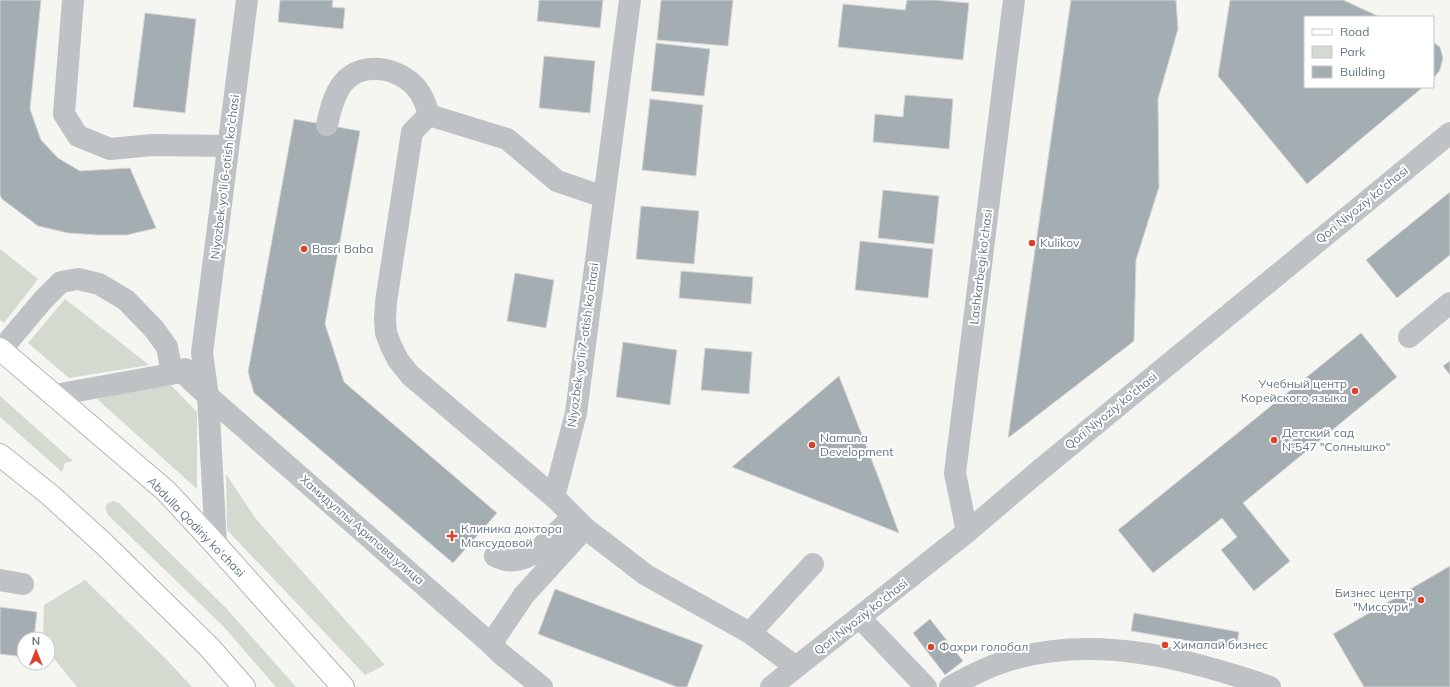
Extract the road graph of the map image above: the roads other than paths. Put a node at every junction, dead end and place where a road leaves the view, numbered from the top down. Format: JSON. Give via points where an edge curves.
{"nodes":[{"id":1,"x":74,"y":0,"type":"edge"},
{"id":2,"x":246,"y":0,"type":"edge"},
{"id":3,"x":630,"y":0,"type":"edge"},
{"id":4,"x":1014,"y":0,"type":"edge"},
{"id":5,"x":429,"y":115,"type":"junction"},
{"id":6,"x":327,"y":125,"type":"dead end"},
{"id":7,"x":1450,"y":133,"type":"edge"},
{"id":8,"x":228,"y":146,"type":"junction"},
{"id":9,"x":604,"y":197,"type":"junction"},
{"id":10,"x":1450,"y":303,"type":"edge"},
{"id":11,"x":1409,"y":337,"type":"dead end"},
{"id":12,"x":0,"y":349,"type":"edge"},
{"id":13,"x":202,"y":354,"type":"junction"},
{"id":14,"x":177,"y":372,"type":"junction"},
{"id":15,"x":55,"y":395,"type":"junction"},
{"id":16,"x":208,"y":396,"type":"junction"},
{"id":17,"x":0,"y":455,"type":"edge"},
{"id":18,"x":554,"y":497,"type":"junction"},
{"id":19,"x":579,"y":523,"type":"junction"},
{"id":20,"x":967,"y":532,"type":"junction"},
{"id":21,"x":216,"y":545,"type":"junction"},
{"id":22,"x":495,"y":556,"type":"dead end"},
{"id":23,"x":813,"y":564,"type":"dead end"},
{"id":24,"x":0,"y":580,"type":"edge"},
{"id":25,"x":22,"y":584,"type":"dead end"},
{"id":26,"x":860,"y":618,"type":"junction"},
{"id":27,"x":750,"y":632,"type":"junction"},
{"id":28,"x":492,"y":644,"type":"junction"},
{"id":29,"x":796,"y":667,"type":"junction"},
{"id":30,"x":244,"y":687,"type":"edge"},
{"id":31,"x":343,"y":687,"type":"edge"},
{"id":32,"x":542,"y":687,"type":"edge"},
{"id":33,"x":771,"y":687,"type":"edge"},
{"id":34,"x":926,"y":687,"type":"edge"},
{"id":35,"x":950,"y":687,"type":"edge"},
{"id":36,"x":1270,"y":687,"type":"edge"}],
"edges":[{"from":1,"to":8,"type":"street","via":[[64,114],[78,136],[110,149],[152,145]]},
{"from":2,"to":8,"type":"street","name":"Niyozbek yo'li 6-otish ko'chasi"},
{"from":3,"to":9,"type":"street","name":"Niyozbek yo'li 7-otish ko'chasi"},
{"from":4,"to":20,"type":"street","name":"Lashkarbegi ko'chasi","via":[[955,473]]},
{"from":5,"to":6,"type":"street","via":[[421,93],[409,80],[392,71],[375,69],[348,78],[333,103]]},
{"from":5,"to":9,"type":"street","via":[[507,139],[557,181]]},
{"from":5,"to":18,"type":"street","via":[[412,132],[386,302],[386,334],[398,360],[410,375]]},
{"from":7,"to":20,"type":"street","name":"Qori Niyoziy ko'chasi"},
{"from":8,"to":13,"type":"street","name":"Niyozbek yo'li 6-otish ko'chasi"},
{"from":9,"to":18,"type":"street","name":"Niyozbek yo'li 7-otish ko'chasi","via":[[576,413]]},
{"from":10,"to":11,"type":"street"},
{"from":12,"to":14,"type":"street","via":[[61,282],[78,279],[99,284],[126,300],[154,329],[167,347]]},
{"from":12,"to":15,"type":"main road","name":"Abdulla Qodiriy ko'chasi"},
{"from":13,"to":14,"type":"street"},
{"from":13,"to":16,"type":"street","name":"Niyozbek yo'li 6-otish ko'chasi"},
{"from":14,"to":15,"type":"street"},
{"from":14,"to":16,"type":"street","name":"Хамидуллы Арипова улица"},
{"from":15,"to":21,"type":"main road","name":"Abdulla Qodiriy ko'chasi","via":[[166,491]]},
{"from":16,"to":21,"type":"street","name":"Niyozbek yo'li 6-otish ko'chasi"},
{"from":16,"to":28,"type":"street","name":"Хамидуллы Арипова улица"},
{"from":17,"to":30,"type":"main road","via":[[50,495],[104,544],[209,647]]},
{"from":18,"to":19,"type":"street"},
{"from":19,"to":22,"type":"street","via":[[529,556],[511,561]]},
{"from":19,"to":27,"type":"street","via":[[646,575]]},
{"from":19,"to":28,"type":"street","via":[[524,595]]},
{"from":20,"to":26,"type":"street","name":"Qori Niyoziy ko'chasi"},
{"from":21,"to":31,"type":"main road","name":"Abdulla Qodiriy ko'chasi"},
{"from":23,"to":27,"type":"street"},
{"from":24,"to":25,"type":"street"},
{"from":26,"to":29,"type":"street","name":"Qori Niyoziy ko'chasi"},
{"from":26,"to":34,"type":"street"},
{"from":27,"to":29,"type":"street"},
{"from":28,"to":32,"type":"street","name":"Хамидуллы Арипова улица"},
{"from":29,"to":33,"type":"street","name":"Qori Niyoziy ko'chasi"},
{"from":35,"to":36,"type":"street","via":[[975,673],[1016,658],[1066,649],[1104,649],[1169,657],[1234,674]]}]}
